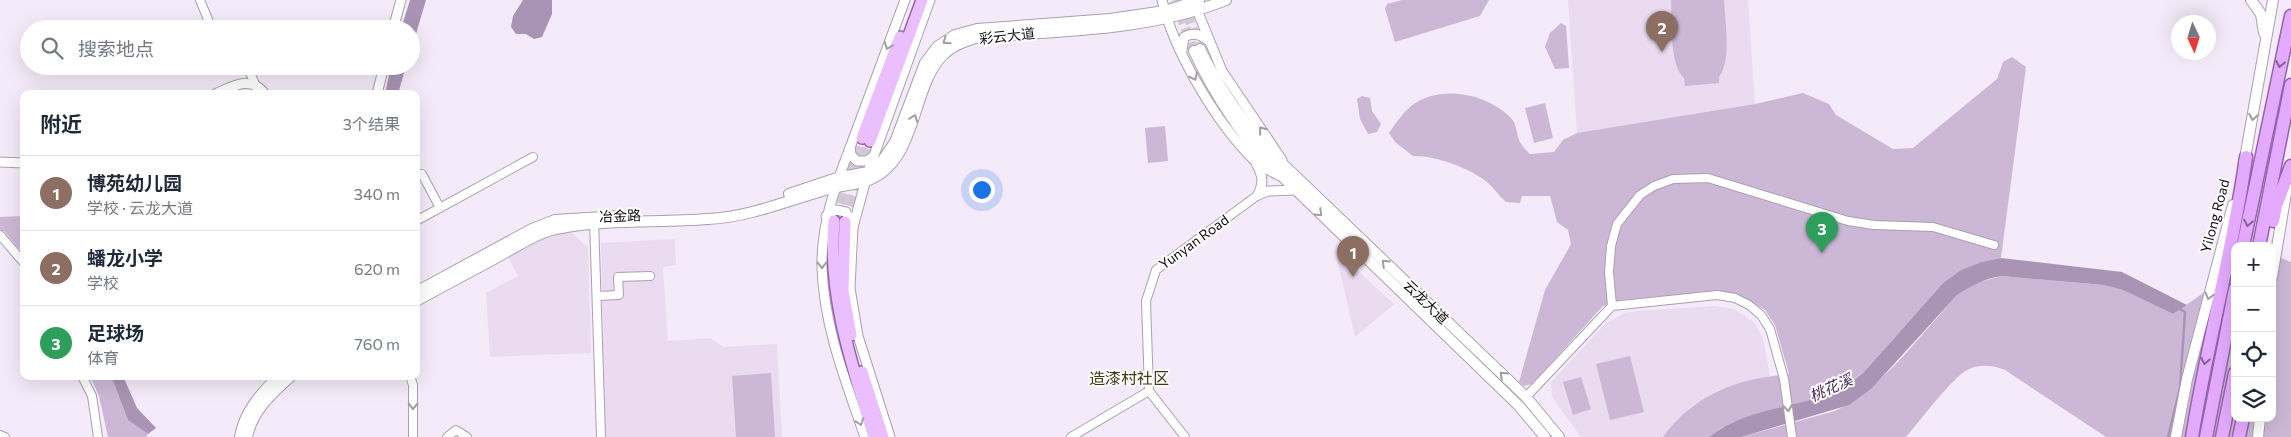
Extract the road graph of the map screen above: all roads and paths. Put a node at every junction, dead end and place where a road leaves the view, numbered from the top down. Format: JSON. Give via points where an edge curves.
{"nodes":[{"id":1,"x":200,"y":0,"type":"edge"},
{"id":2,"x":402,"y":0,"type":"edge"},
{"id":3,"x":905,"y":0,"type":"edge"},
{"id":4,"x":914,"y":0,"type":"edge"},
{"id":5,"x":922,"y":0,"type":"edge"},
{"id":6,"x":930,"y":0,"type":"edge"},
{"id":7,"x":1162,"y":0,"type":"edge"},
{"id":8,"x":1226,"y":0,"type":"edge"},
{"id":9,"x":2251,"y":0,"type":"edge"},
{"id":10,"x":2273,"y":0,"type":"edge"},
{"id":11,"x":1196,"y":3,"type":"edge"},
{"id":12,"x":1166,"y":15,"type":"junction"},
{"id":13,"x":2291,"y":16,"type":"edge"},
{"id":14,"x":208,"y":20,"type":"edge"},
{"id":15,"x":396,"y":20,"type":"edge"},
{"id":16,"x":1209,"y":41,"type":"junction"},
{"id":17,"x":1197,"y":50,"type":"tunnel mouth"},
{"id":18,"x":2266,"y":50,"type":"junction"},
{"id":19,"x":1182,"y":52,"type":"junction"},
{"id":20,"x":250,"y":75,"type":"edge"},
{"id":21,"x":382,"y":75,"type":"edge"},
{"id":22,"x":255,"y":84,"type":"junction"},
{"id":23,"x":2291,"y":84,"type":"edge"},
{"id":24,"x":224,"y":90,"type":"edge"},
{"id":25,"x":261,"y":90,"type":"edge"},
{"id":26,"x":378,"y":90,"type":"edge"},
{"id":27,"x":850,"y":148,"type":"junction"},
{"id":28,"x":875,"y":155,"type":"junction"},
{"id":29,"x":534,"y":157,"type":"dead end"},
{"id":30,"x":2246,"y":157,"type":"joint"},
{"id":31,"x":0,"y":162,"type":"edge"},
{"id":32,"x":1256,"y":162,"type":"junction"},
{"id":33,"x":20,"y":163,"type":"edge"},
{"id":34,"x":2291,"y":166,"type":"edge"},
{"id":35,"x":422,"y":174,"type":"dead end"},
{"id":36,"x":1284,"y":174,"type":"junction"},
{"id":37,"x":867,"y":177,"type":"junction"},
{"id":38,"x":836,"y":182,"type":"junction"},
{"id":39,"x":1295,"y":190,"type":"junction"},
{"id":40,"x":1258,"y":195,"type":"junction"},
{"id":41,"x":2242,"y":199,"type":"junction"},
{"id":42,"x":2272,"y":205,"type":"junction"},
{"id":43,"x":440,"y":208,"type":"junction"},
{"id":44,"x":420,"y":219,"type":"edge"},
{"id":45,"x":595,"y":221,"type":"junction"},
{"id":46,"x":839,"y":222,"type":"junction"},
{"id":47,"x":0,"y":235,"type":"edge"},
{"id":48,"x":2243,"y":242,"type":"edge"},
{"id":49,"x":2261,"y":242,"type":"edge"},
{"id":50,"x":2268,"y":242,"type":"edge"},
{"id":51,"x":1994,"y":245,"type":"dead end"},
{"id":52,"x":2276,"y":251,"type":"edge"},
{"id":53,"x":20,"y":258,"type":"edge"},
{"id":54,"x":2226,"y":262,"type":"junction"},
{"id":55,"x":650,"y":276,"type":"dead end"},
{"id":56,"x":420,"y":290,"type":"edge"},
{"id":57,"x":597,"y":296,"type":"junction"},
{"id":58,"x":420,"y":299,"type":"edge"},
{"id":59,"x":1612,"y":306,"type":"junction"},
{"id":60,"x":2231,"y":309,"type":"edge"},
{"id":61,"x":2234,"y":377,"type":"edge"},
{"id":62,"x":84,"y":380,"type":"edge"},
{"id":63,"x":274,"y":380,"type":"edge"},
{"id":64,"x":286,"y":380,"type":"edge"},
{"id":65,"x":411,"y":380,"type":"edge"},
{"id":66,"x":1149,"y":391,"type":"junction"},
{"id":67,"x":1526,"y":397,"type":"junction"},
{"id":68,"x":2212,"y":405,"type":"junction"},
{"id":69,"x":1531,"y":419,"type":"junction"},
{"id":70,"x":2232,"y":422,"type":"edge"},
{"id":71,"x":2242,"y":422,"type":"edge"},
{"id":72,"x":2260,"y":422,"type":"edge"},
{"id":73,"x":0,"y":435,"type":"edge"},
{"id":74,"x":5,"y":437,"type":"edge"},
{"id":75,"x":98,"y":437,"type":"edge"},
{"id":76,"x":240,"y":437,"type":"edge"},
{"id":77,"x":247,"y":437,"type":"edge"},
{"id":78,"x":412,"y":437,"type":"edge"},
{"id":79,"x":447,"y":437,"type":"edge"},
{"id":80,"x":467,"y":437,"type":"edge"},
{"id":81,"x":601,"y":437,"type":"edge"},
{"id":82,"x":865,"y":437,"type":"edge"},
{"id":83,"x":874,"y":437,"type":"edge"},
{"id":84,"x":883,"y":437,"type":"edge"},
{"id":85,"x":890,"y":437,"type":"edge"},
{"id":86,"x":1071,"y":437,"type":"edge"},
{"id":87,"x":1185,"y":437,"type":"edge"},
{"id":88,"x":1538,"y":437,"type":"edge"},
{"id":89,"x":1545,"y":437,"type":"edge"},
{"id":90,"x":1560,"y":437,"type":"edge"},
{"id":91,"x":1792,"y":437,"type":"edge"},
{"id":92,"x":2176,"y":437,"type":"edge"},
{"id":93,"x":2192,"y":437,"type":"edge"},
{"id":94,"x":2206,"y":437,"type":"edge"},
{"id":95,"x":2222,"y":437,"type":"edge"},
{"id":96,"x":2229,"y":437,"type":"edge"},
{"id":97,"x":2239,"y":437,"type":"edge"},
{"id":98,"x":2258,"y":437,"type":"edge"}],
"edges":[{"from":1,"to":14,"type":"street"},
{"from":2,"to":15,"type":"street"},
{"from":3,"to":27,"type":"street","one_way":true},
{"from":4,"to":5,"type":"main road","via":[[866,139]]},
{"from":6,"to":28,"type":"street"},
{"from":7,"to":12,"type":"street","name":"云龙大道"},
{"from":8,"to":11,"type":"main road","name":"彩云大道"},
{"from":9,"to":18,"type":"main road","via":[[2261,14]]},
{"from":10,"to":18,"type":"main road"},
{"from":11,"to":12,"type":"main road","name":"彩云大道"},
{"from":11,"to":16,"type":"street","name":"云龙大道"},
{"from":12,"to":19,"type":"street","name":"云龙大道"},
{"from":12,"to":37,"type":"main road","name":"彩云大道","via":[[978,29],[955,35],[937,47],[925,63],[895,142]]},
{"from":13,"to":41,"type":"highway","name":"Yilong Road","one_way":true},
{"from":16,"to":19,"type":"street","via":[[1196,33],[1189,34],[1184,37]]},
{"from":36,"to":16,"type":"street","name":"云龙大道","one_way":true,"via":[[1274,146],[1222,71]]},
{"from":17,"to":36,"type":"main road","name":"云龙大道","via":[[1209,84],[1230,118],[1256,151]]},
{"from":18,"to":30,"type":"main road","one_way":true},
{"from":19,"to":32,"type":"street","name":"云龙大道","one_way":true,"via":[[1200,89],[1222,122]]},
{"from":20,"to":22,"type":"street"},
{"from":21,"to":26,"type":"street"},
{"from":22,"to":24,"type":"street","via":[[242,82]]},
{"from":22,"to":25,"type":"street"},
{"from":23,"to":42,"type":"highway"},
{"from":27,"to":28,"type":"street","via":[[857,161],[867,161]]},
{"from":27,"to":38,"type":"street"},
{"from":28,"to":37,"type":"street"},
{"from":29,"to":43,"type":"street"},
{"from":30,"to":41,"type":"highway"},
{"from":31,"to":33,"type":"street"},
{"from":32,"to":36,"type":"street","name":"云龙大道"},
{"from":32,"to":40,"type":"street","via":[[1263,184]]},
{"from":34,"to":42,"type":"highway"},
{"from":34,"to":52,"type":"main road"},
{"from":35,"to":43,"type":"street"},
{"from":36,"to":39,"type":"main road","name":"云龙大道"},
{"from":67,"to":36,"type":"main road","name":"云龙大道","one_way":true},
{"from":37,"to":38,"type":"main road","name":"冶金路"},
{"from":37,"to":46,"type":"street"},
{"from":38,"to":45,"type":"main road","name":"冶金路","via":[[752,206],[708,213]]},
{"from":38,"to":46,"type":"street"},
{"from":39,"to":40,"type":"street","via":[[1268,191]]},
{"from":39,"to":69,"type":"main road","name":"云龙大道","one_way":true},
{"from":40,"to":66,"type":"street","name":"Yunyan Road","via":[[1156,270],[1146,301]]},
{"from":41,"to":48,"type":"highway","name":"Yilong Road","one_way":true},
{"from":41,"to":54,"type":"highway"},
{"from":41,"to":92,"type":"main road","name":"Yilong Road","one_way":true,"via":[[2188,379]]},
{"from":42,"to":49,"type":"highway"},
{"from":42,"to":50,"type":"highway"},
{"from":43,"to":44,"type":"street"},
{"from":45,"to":56,"type":"main road","name":"冶金路","via":[[555,220]]},
{"from":45,"to":57,"type":"street"},
{"from":45,"to":58,"type":"main road","name":"冶金路","via":[[536,236]]},
{"from":46,"to":82,"type":"street","one_way":true,"via":[[822,268],[828,318]]},
{"from":46,"to":83,"type":"main road","via":[[832,252],[835,291],[842,328]]},
{"from":46,"to":84,"type":"main road","via":[[843,291],[851,337]]},
{"from":46,"to":85,"type":"street","via":[[858,336]]},
{"from":47,"to":53,"type":"street"},
{"from":51,"to":59,"type":"street","via":[[1933,227],[1874,225],[1848,220],[1708,178],[1673,179],[1640,195],[1617,224],[1609,272]]},
{"from":54,"to":68,"type":"highway"},
{"from":54,"to":93,"type":"highway","one_way":true},
{"from":55,"to":57,"type":"street","via":[[618,277],[619,295]]},
{"from":57,"to":81,"type":"street"},
{"from":59,"to":67,"type":"street"},
{"from":59,"to":91,"type":"street","one_way":true,"via":[[1717,295],[1735,298],[1749,305],[1770,328],[1784,379]]},
{"from":60,"to":68,"type":"highway"},
{"from":61,"to":95,"type":"highway"},
{"from":62,"to":75,"type":"street","via":[[92,396]]},
{"from":63,"to":76,"type":"main road","via":[[259,395],[242,426]]},
{"from":64,"to":77,"type":"main road","via":[[266,398],[249,427]]},
{"from":65,"to":78,"type":"street","one_way":true},
{"from":66,"to":86,"type":"street"},
{"from":66,"to":87,"type":"street"},
{"from":67,"to":90,"type":"main road","name":"云龙大道"},
{"from":68,"to":94,"type":"highway"},
{"from":69,"to":88,"type":"main road"},
{"from":69,"to":89,"type":"main road","name":"云龙大道"},
{"from":70,"to":96,"type":"highway"},
{"from":71,"to":97,"type":"highway"},
{"from":72,"to":98,"type":"main road"},
{"from":73,"to":74,"type":"street"},
{"from":79,"to":80,"type":"street","via":[[456,430]]}]}
